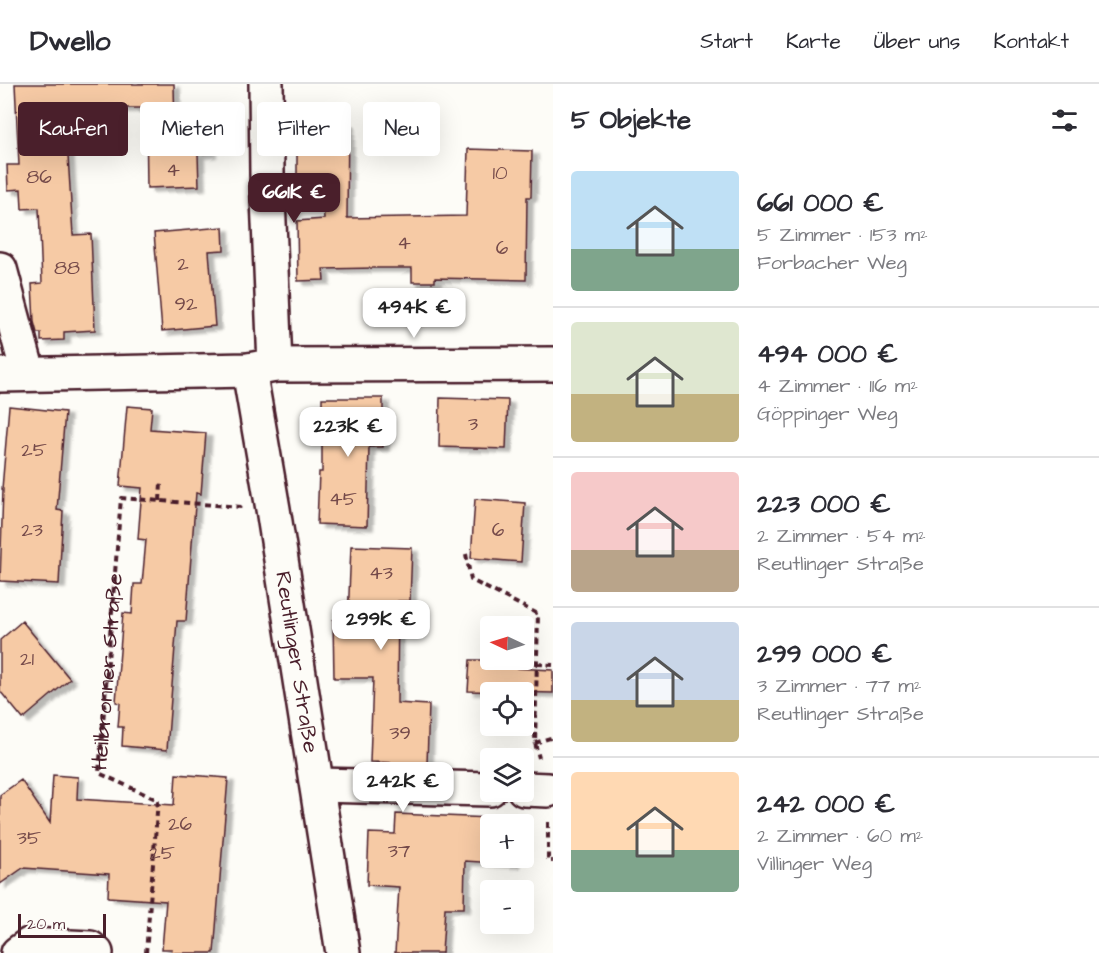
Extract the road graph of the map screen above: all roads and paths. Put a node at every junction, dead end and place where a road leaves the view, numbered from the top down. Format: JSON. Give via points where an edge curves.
{"nodes":[{"id":1,"x":266,"y":84,"type":"edge"},
{"id":2,"x":0,"y":269,"type":"edge"},
{"id":3,"x":553,"y":364,"type":"edge"},
{"id":4,"x":262,"y":368,"type":"junction"},
{"id":5,"x":14,"y":374,"type":"edge"},
{"id":6,"x":161,"y":483,"type":"dead end"},
{"id":7,"x":160,"y":501,"type":"junction"},
{"id":8,"x":273,"y":509,"type":"junction"},
{"id":9,"x":466,"y":554,"type":"dead end"},
{"id":10,"x":537,"y":664,"type":"junction"},
{"id":11,"x":553,"y":664,"type":"edge"},
{"id":12,"x":553,"y":737,"type":"edge"},
{"id":13,"x":535,"y":743,"type":"junction"},
{"id":14,"x":317,"y":785,"type":"junction"},
{"id":15,"x":480,"y":789,"type":"edge"},
{"id":16,"x":536,"y":790,"type":"edge"},
{"id":17,"x":553,"y":861,"type":"edge"},
{"id":18,"x":18,"y":953,"type":"edge"},
{"id":19,"x":96,"y":953,"type":"edge"},
{"id":20,"x":146,"y":953,"type":"edge"},
{"id":21,"x":343,"y":953,"type":"edge"}],
"edges":[{"from":1,"to":4,"type":"street","name":"Reutlinger Straße"},
{"from":2,"to":5,"type":"street"},
{"from":3,"to":4,"type":"street"},
{"from":4,"to":5,"type":"street"},
{"from":4,"to":8,"type":"street","name":"Reutlinger Straße"},
{"from":6,"to":7,"type":"path"},
{"from":7,"to":8,"type":"path"},
{"from":7,"to":20,"type":"path","name":"Heilbronner Straße","via":[[121,498],[99,773],[158,800]]},
{"from":8,"to":14,"type":"street","name":"Reutlinger Straße"},
{"from":9,"to":10,"type":"path","via":[[471,580],[538,614]]},
{"from":10,"to":11,"type":"path"},
{"from":10,"to":13,"type":"path"},
{"from":12,"to":13,"type":"path"},
{"from":13,"to":16,"type":"path"},
{"from":14,"to":15,"type":"street"},
{"from":14,"to":21,"type":"street","name":"Reutlinger Straße"},
{"from":16,"to":17,"type":"path","via":[[548,861]]},
{"from":18,"to":19,"type":"street","via":[[29,945],[90,948]]}]}
